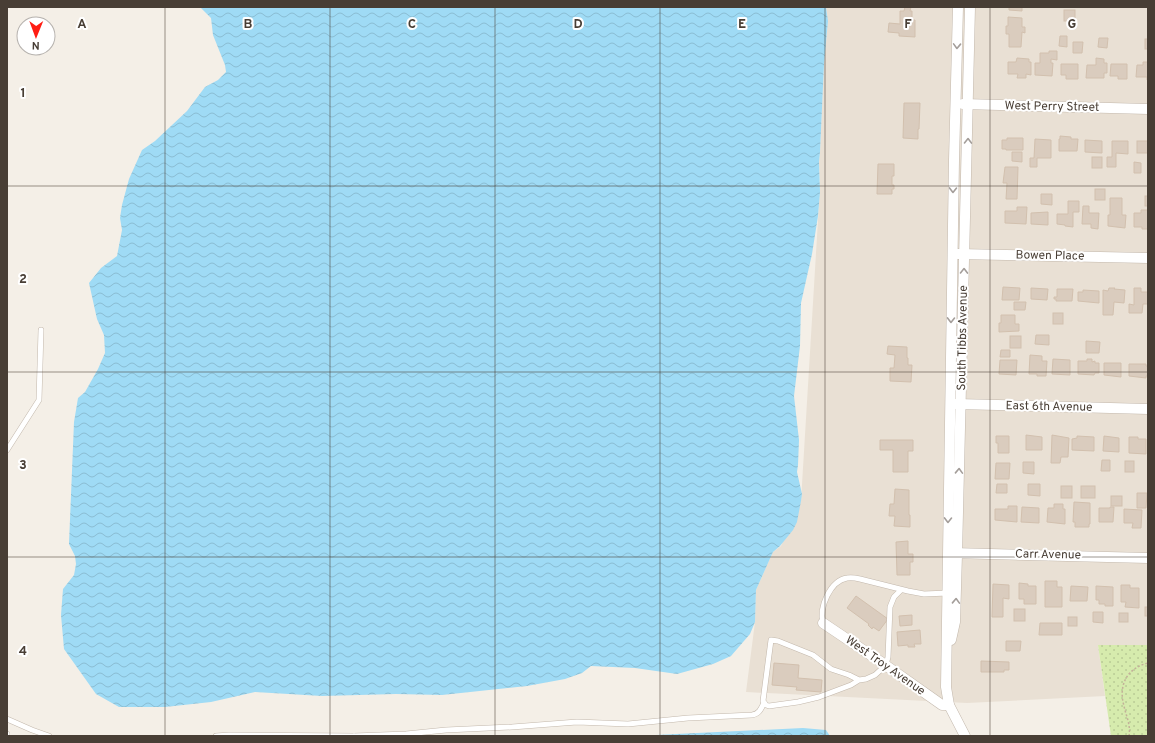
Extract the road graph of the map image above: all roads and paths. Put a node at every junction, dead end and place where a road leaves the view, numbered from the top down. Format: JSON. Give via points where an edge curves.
{"nodes":[{"id":1,"x":958,"y":7,"type":"edge"},
{"id":2,"x":970,"y":7,"type":"edge"},
{"id":3,"x":955,"y":104,"type":"junction"},
{"id":4,"x":969,"y":105,"type":"junction"},
{"id":5,"x":1148,"y":109,"type":"edge"},
{"id":6,"x":952,"y":254,"type":"junction"},
{"id":7,"x":965,"y":254,"type":"junction"},
{"id":8,"x":1148,"y":258,"type":"edge"},
{"id":9,"x":41,"y":330,"type":"dead end"},
{"id":10,"x":950,"y":404,"type":"junction"},
{"id":11,"x":961,"y":405,"type":"junction"},
{"id":12,"x":1148,"y":409,"type":"edge"},
{"id":13,"x":7,"y":450,"type":"edge"},
{"id":14,"x":952,"y":554,"type":"junction"},
{"id":15,"x":1148,"y":558,"type":"edge"},
{"id":16,"x":902,"y":590,"type":"junction"},
{"id":17,"x":948,"y":593,"type":"junction"},
{"id":18,"x":823,"y":623,"type":"joint"},
{"id":19,"x":1148,"y":663,"type":"edge"},
{"id":20,"x":886,"y":665,"type":"junction"},
{"id":21,"x":946,"y":667,"type":"junction"},
{"id":22,"x":859,"y":680,"type":"junction"},
{"id":23,"x":764,"y":703,"type":"junction"},
{"id":24,"x":949,"y":705,"type":"junction"},
{"id":25,"x":7,"y":719,"type":"edge"},
{"id":26,"x":49,"y":736,"type":"edge"},
{"id":27,"x":216,"y":736,"type":"edge"},
{"id":28,"x":354,"y":736,"type":"edge"},
{"id":29,"x":965,"y":736,"type":"edge"},
{"id":30,"x":1129,"y":736,"type":"edge"}],
"edges":[{"from":1,"to":3,"type":"street","name":"South Tibbs Avenue","one_way":true},
{"from":2,"to":4,"type":"street","name":"South Tibbs Avenue"},
{"from":3,"to":4,"type":"street","name":"West Perry Street"},
{"from":3,"to":6,"type":"street","name":"South Tibbs Avenue","one_way":true},
{"from":4,"to":5,"type":"street","name":"West Perry Street"},
{"from":7,"to":4,"type":"street","name":"South Tibbs Avenue","one_way":true},
{"from":6,"to":7,"type":"street","name":"Bowen Place"},
{"from":6,"to":10,"type":"street","name":"South Tibbs Avenue","one_way":true},
{"from":7,"to":8,"type":"street","name":"Bowen Place"},
{"from":11,"to":7,"type":"street","name":"South Tibbs Avenue","one_way":true},
{"from":9,"to":13,"type":"lane","via":[[39,400]]},
{"from":10,"to":11,"type":"street","name":"East 6th Avenue"},
{"from":10,"to":14,"type":"street","name":"South Tibbs Avenue","one_way":true},
{"from":11,"to":12,"type":"street","name":"East 6th Avenue"},
{"from":14,"to":11,"type":"street","name":"South Tibbs Avenue","one_way":true},
{"from":14,"to":15,"type":"street","name":"Carr Avenue"},
{"from":14,"to":17,"type":"street","name":"South Tibbs Avenue"},
{"from":21,"to":14,"type":"street","name":"South Tibbs Avenue","one_way":true,"via":[[955,622]]},
{"from":16,"to":17,"type":"lane","via":[[924,594]]},
{"from":16,"to":18,"type":"lane","via":[[853,577],[846,578],[837,583],[827,596],[822,609]]},
{"from":16,"to":20,"type":"lane","via":[[894,597],[890,608]]},
{"from":17,"to":21,"type":"street","name":"South Tibbs Avenue"},
{"from":18,"to":20,"type":"street","name":"West Troy Avenue"},
{"from":19,"to":30,"type":"path","via":[[1133,670],[1125,678],[1123,704],[1129,725]]},
{"from":20,"to":22,"type":"lane","via":[[875,675]]},
{"from":20,"to":24,"type":"street","name":"West Troy Avenue","via":[[942,705]]},
{"from":21,"to":24,"type":"street","name":"South Tibbs Avenue"},
{"from":22,"to":23,"type":"lane","via":[[819,697],[779,705],[769,706]]},
{"from":22,"to":23,"type":"lane","via":[[831,669],[813,654],[771,640]]},
{"from":23,"to":28,"type":"lane","via":[[759,712],[752,715],[628,724],[577,722]]},
{"from":24,"to":29,"type":"street","name":"South Tibbs Avenue"},
{"from":25,"to":26,"type":"lane"},
{"from":27,"to":28,"type":"lane"}]}
